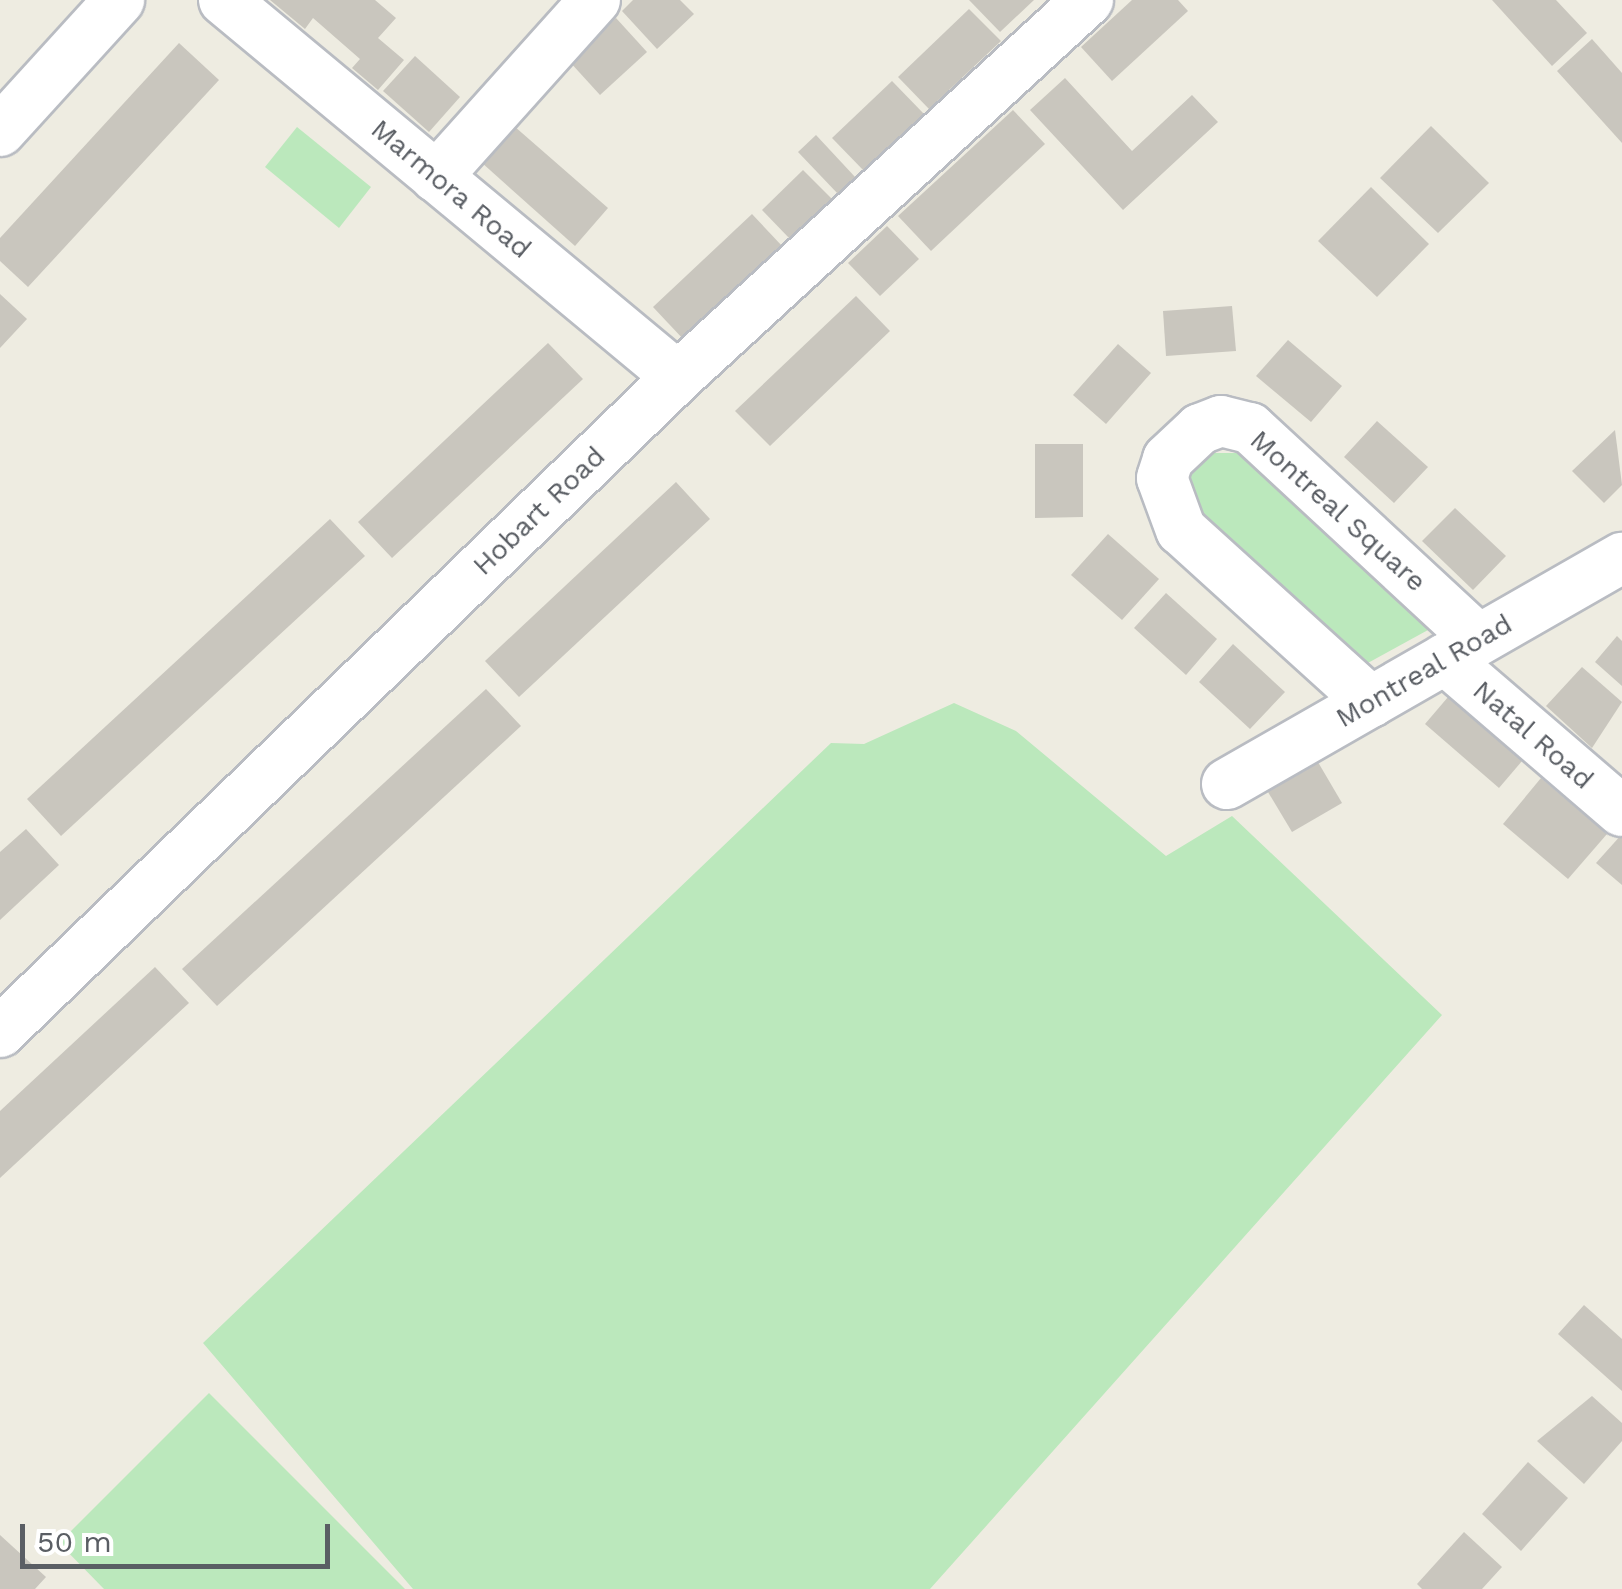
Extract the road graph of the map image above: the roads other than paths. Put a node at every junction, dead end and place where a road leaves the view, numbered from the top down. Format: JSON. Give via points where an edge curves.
{"nodes":[{"id":1,"x":119,"y":0,"type":"edge"},
{"id":2,"x":224,"y":0,"type":"edge"},
{"id":3,"x":595,"y":0,"type":"edge"},
{"id":4,"x":1088,"y":0,"type":"edge"},
{"id":5,"x":0,"y":130,"type":"edge"},
{"id":6,"x":436,"y":176,"type":"junction"},
{"id":7,"x":678,"y":377,"type":"junction"},
{"id":8,"x":1622,"y":558,"type":"edge"},
{"id":9,"x":1461,"y":649,"type":"junction"},
{"id":10,"x":1371,"y":702,"type":"junction"},
{"id":11,"x":1227,"y":784,"type":"dead end"},
{"id":12,"x":1622,"y":811,"type":"edge"},
{"id":13,"x":0,"y":1032,"type":"edge"}],
"edges":[{"from":1,"to":5,"type":"street"},
{"from":2,"to":6,"type":"street","name":"Marmora Road"},
{"from":3,"to":6,"type":"street"},
{"from":4,"to":7,"type":"street","name":"Hobart Road"},
{"from":6,"to":7,"type":"street","name":"Marmora Road"},
{"from":7,"to":13,"type":"street","name":"Hobart Road"},
{"from":8,"to":9,"type":"street","name":"Montreal Road"},
{"from":9,"to":10,"type":"street","name":"Montreal Road"},
{"from":9,"to":10,"type":"street","name":"Montreal Square","via":[[1250,428],[1221,421],[1200,429],[1168,459],[1162,478],[1181,530]]},
{"from":9,"to":12,"type":"street","name":"Natal Road"},
{"from":10,"to":11,"type":"street","name":"Montreal Road"}]}
